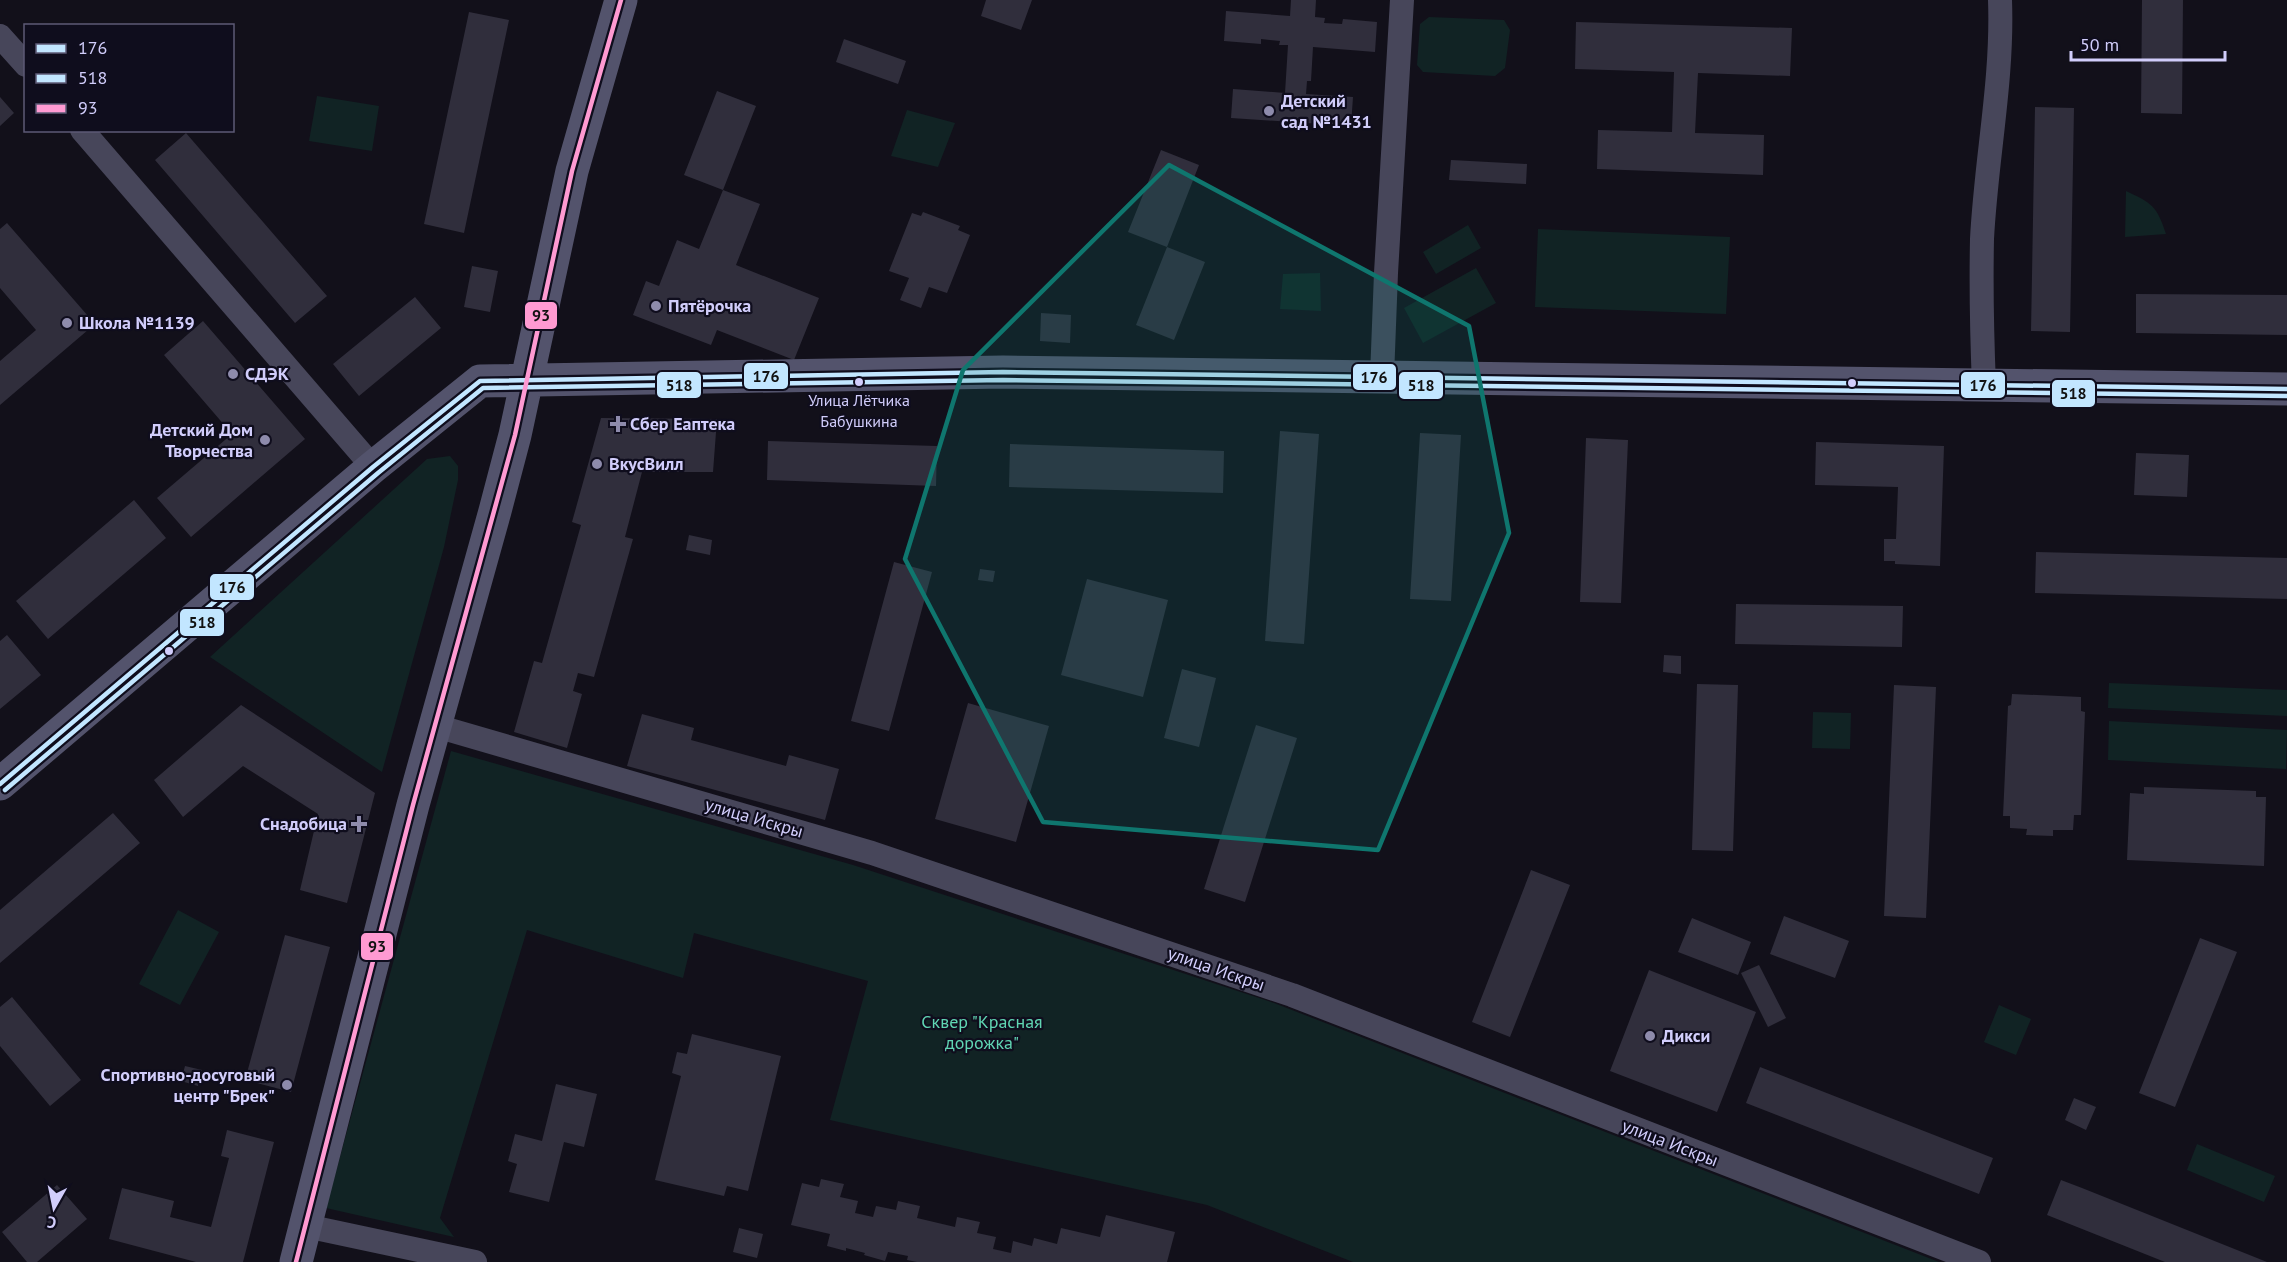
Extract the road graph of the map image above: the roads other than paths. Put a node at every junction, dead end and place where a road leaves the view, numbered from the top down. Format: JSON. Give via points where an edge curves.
{"nodes":[{"id":1,"x":621,"y":0,"type":"edge"},
{"id":2,"x":1402,"y":0,"type":"edge"},
{"id":3,"x":2000,"y":0,"type":"edge"},
{"id":4,"x":0,"y":36,"type":"edge"},
{"id":5,"x":24,"y":63,"type":"edge"},
{"id":6,"x":84,"y":132,"type":"edge"},
{"id":7,"x":527,"y":378,"type":"junction"},
{"id":8,"x":1382,"y":378,"type":"junction"},
{"id":9,"x":1984,"y":386,"type":"junction"},
{"id":10,"x":2287,"y":389,"type":"edge"},
{"id":11,"x":373,"y":467,"type":"junction"},
{"id":12,"x":436,"y":726,"type":"junction"},
{"id":13,"x":0,"y":784,"type":"edge"},
{"id":14,"x":306,"y":1226,"type":"junction"},
{"id":15,"x":296,"y":1262,"type":"edge"},
{"id":16,"x":475,"y":1262,"type":"edge"},
{"id":17,"x":1979,"y":1262,"type":"edge"}],
"edges":[{"from":1,"to":7,"type":"street","via":[[572,171]]},
{"from":2,"to":8,"type":"street"},
{"from":3,"to":9,"type":"street","via":[[1999,83],[1982,238]]},
{"from":4,"to":5,"type":"street"},
{"from":6,"to":11,"type":"street"},
{"from":7,"to":8,"type":"street","via":[[1003,372]]},
{"from":7,"to":11,"type":"street","via":[[480,381]]},
{"from":7,"to":12,"type":"street"},
{"from":8,"to":9,"type":"street"},
{"from":9,"to":10,"type":"street"},
{"from":11,"to":13,"type":"street"},
{"from":12,"to":14,"type":"street"},
{"from":12,"to":17,"type":"street","name":"улица Искры","via":[[872,853],[1292,995]]},
{"from":14,"to":15,"type":"street"},
{"from":14,"to":16,"type":"street"}]}
